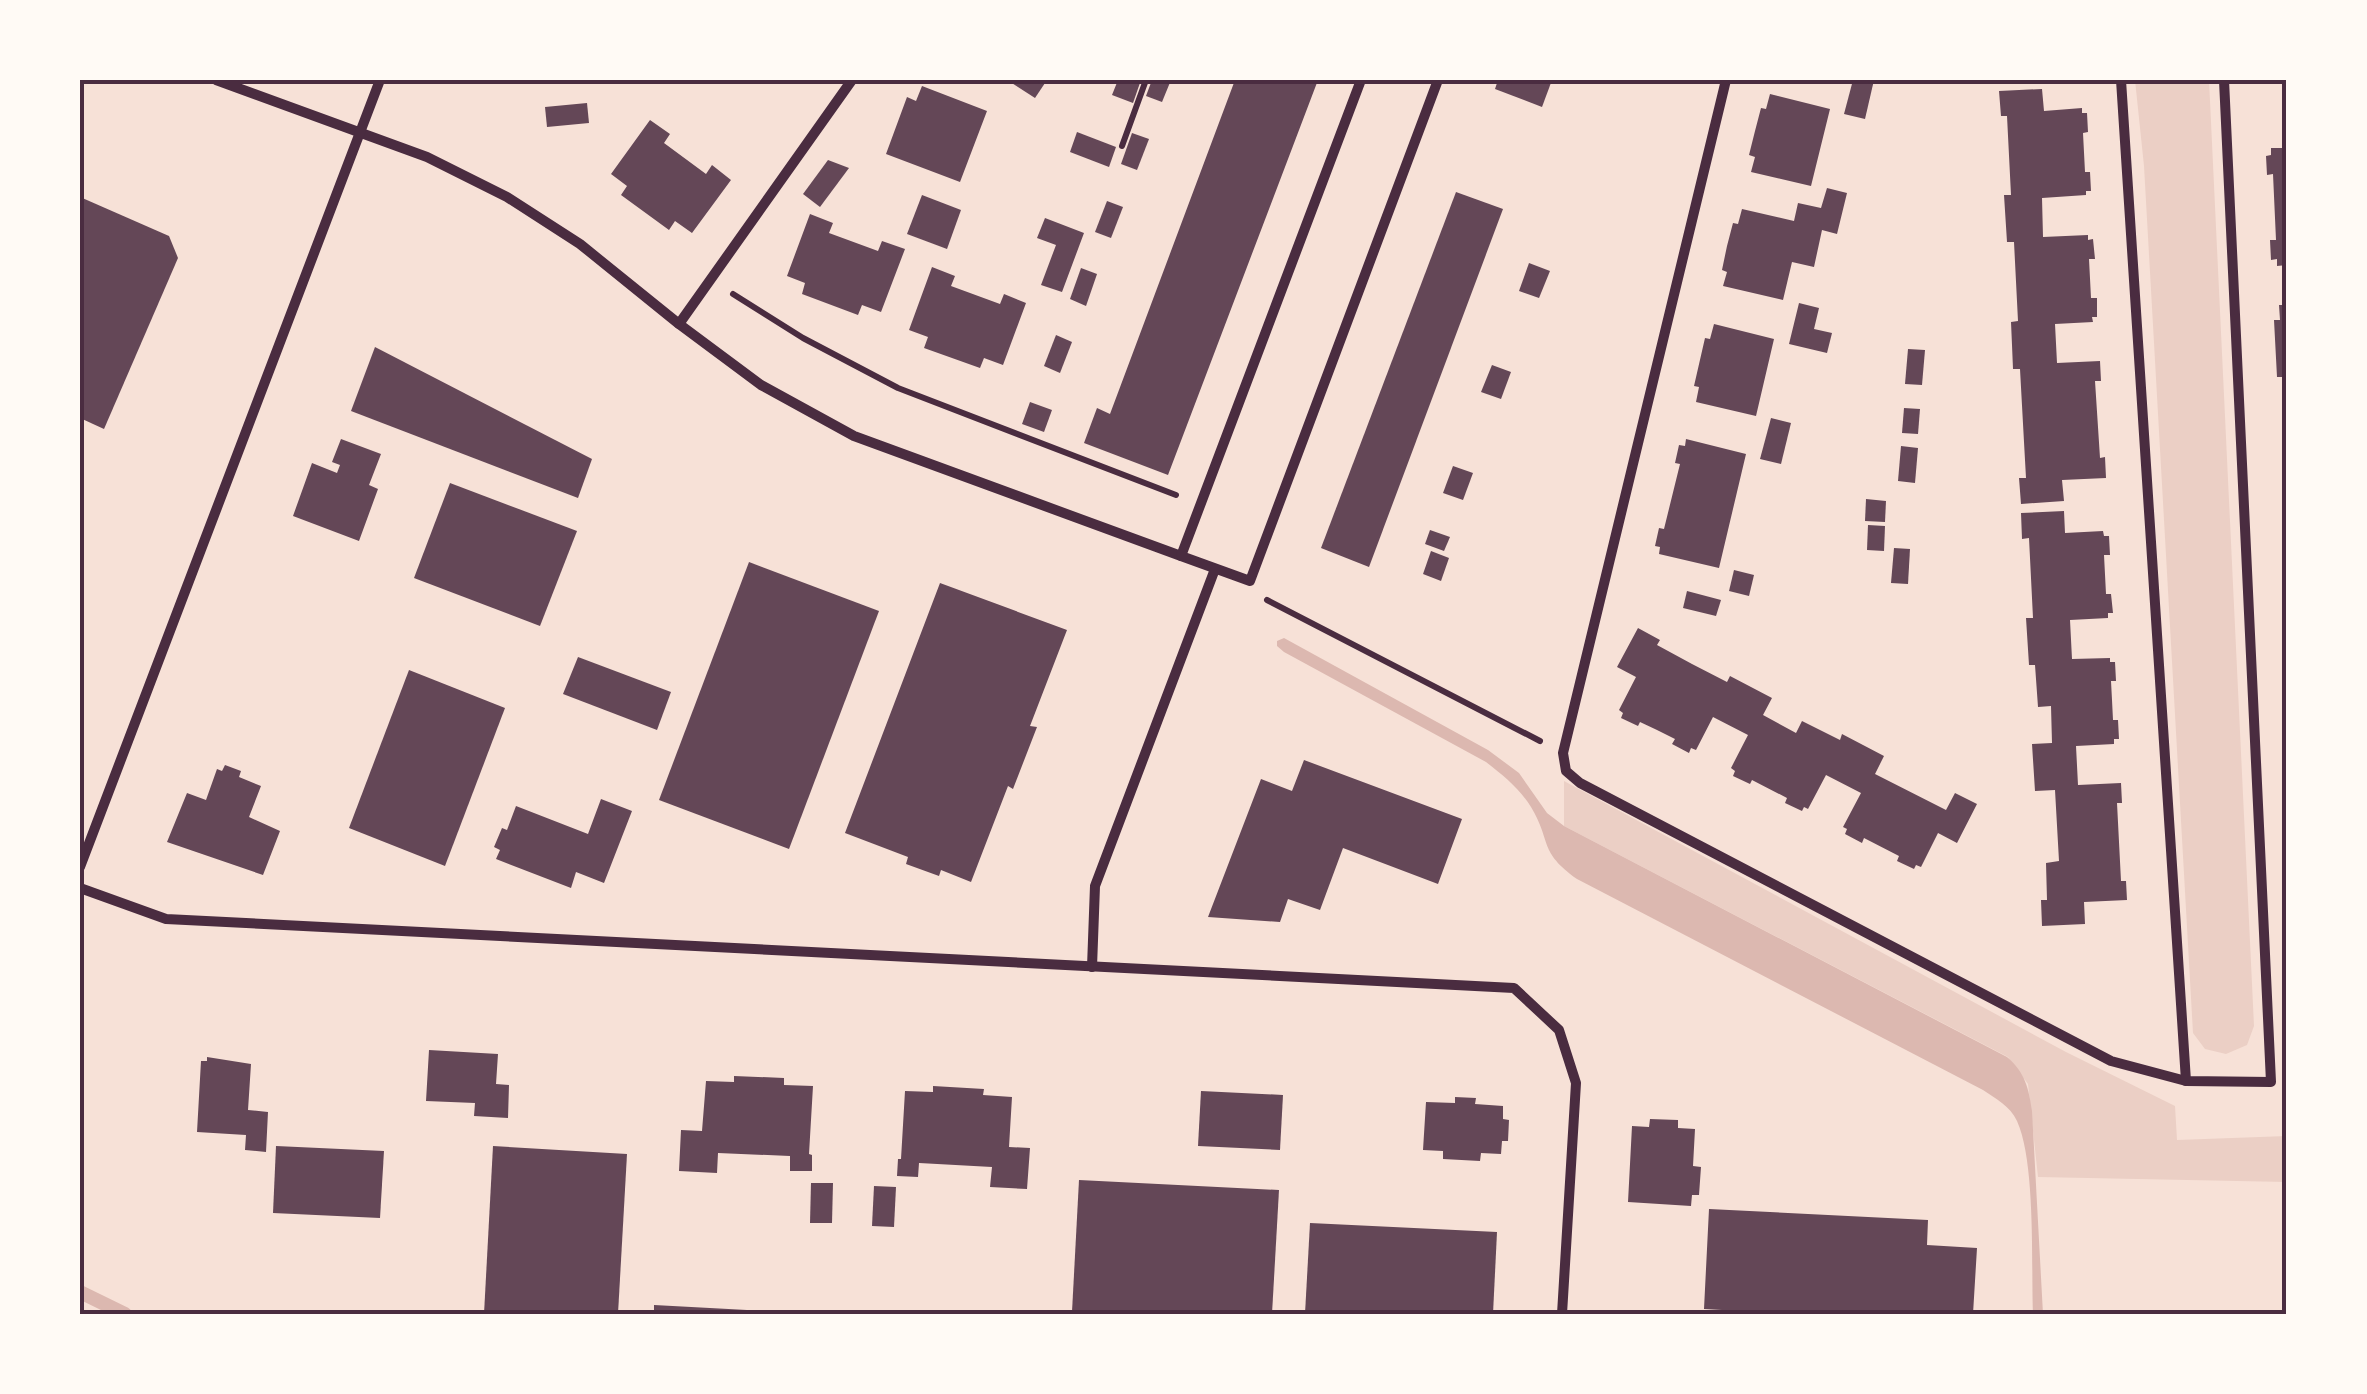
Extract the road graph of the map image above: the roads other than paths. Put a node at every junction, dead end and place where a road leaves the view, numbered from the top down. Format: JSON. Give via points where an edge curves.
{"nodes":[{"id":1,"x":216,"y":80,"type":"edge"},
{"id":2,"x":380,"y":80,"type":"edge"},
{"id":3,"x":852,"y":80,"type":"edge"},
{"id":4,"x":1361,"y":80,"type":"edge"},
{"id":5,"x":1438,"y":80,"type":"edge"},
{"id":6,"x":1726,"y":80,"type":"edge"},
{"id":7,"x":2121,"y":80,"type":"edge"},
{"id":8,"x":2224,"y":80,"type":"edge"},
{"id":9,"x":360,"y":131,"type":"junction"},
{"id":10,"x":679,"y":324,"type":"junction"},
{"id":11,"x":1181,"y":556,"type":"junction"},
{"id":12,"x":1215,"y":570,"type":"junction"},
{"id":13,"x":80,"y":867,"type":"edge"},
{"id":14,"x":80,"y":888,"type":"edge"},
{"id":15,"x":1092,"y":967,"type":"junction"},
{"id":16,"x":2186,"y":1081,"type":"junction"},
{"id":17,"x":1562,"y":1314,"type":"edge"}],
"edges":[{"from":1,"to":9,"type":"street"},
{"from":2,"to":9,"type":"street"},
{"from":3,"to":10,"type":"street"},
{"from":4,"to":11,"type":"street"},
{"from":5,"to":12,"type":"street","via":[[1250,581]]},
{"from":6,"to":16,"type":"street","via":[[1563,753],[1566,770],[2111,1061]]},
{"from":7,"to":16,"type":"street"},
{"from":8,"to":16,"type":"street","via":[[2271,1082]]},
{"from":9,"to":10,"type":"street","via":[[530,210]]},
{"from":9,"to":13,"type":"street"},
{"from":10,"to":11,"type":"street","via":[[762,385],[854,436]]},
{"from":11,"to":12,"type":"street"},
{"from":12,"to":15,"type":"street","via":[[1095,886]]},
{"from":14,"to":15,"type":"street","via":[[166,918]]},
{"from":15,"to":17,"type":"street","via":[[1514,988],[1560,1030],[1576,1084]]}]}
